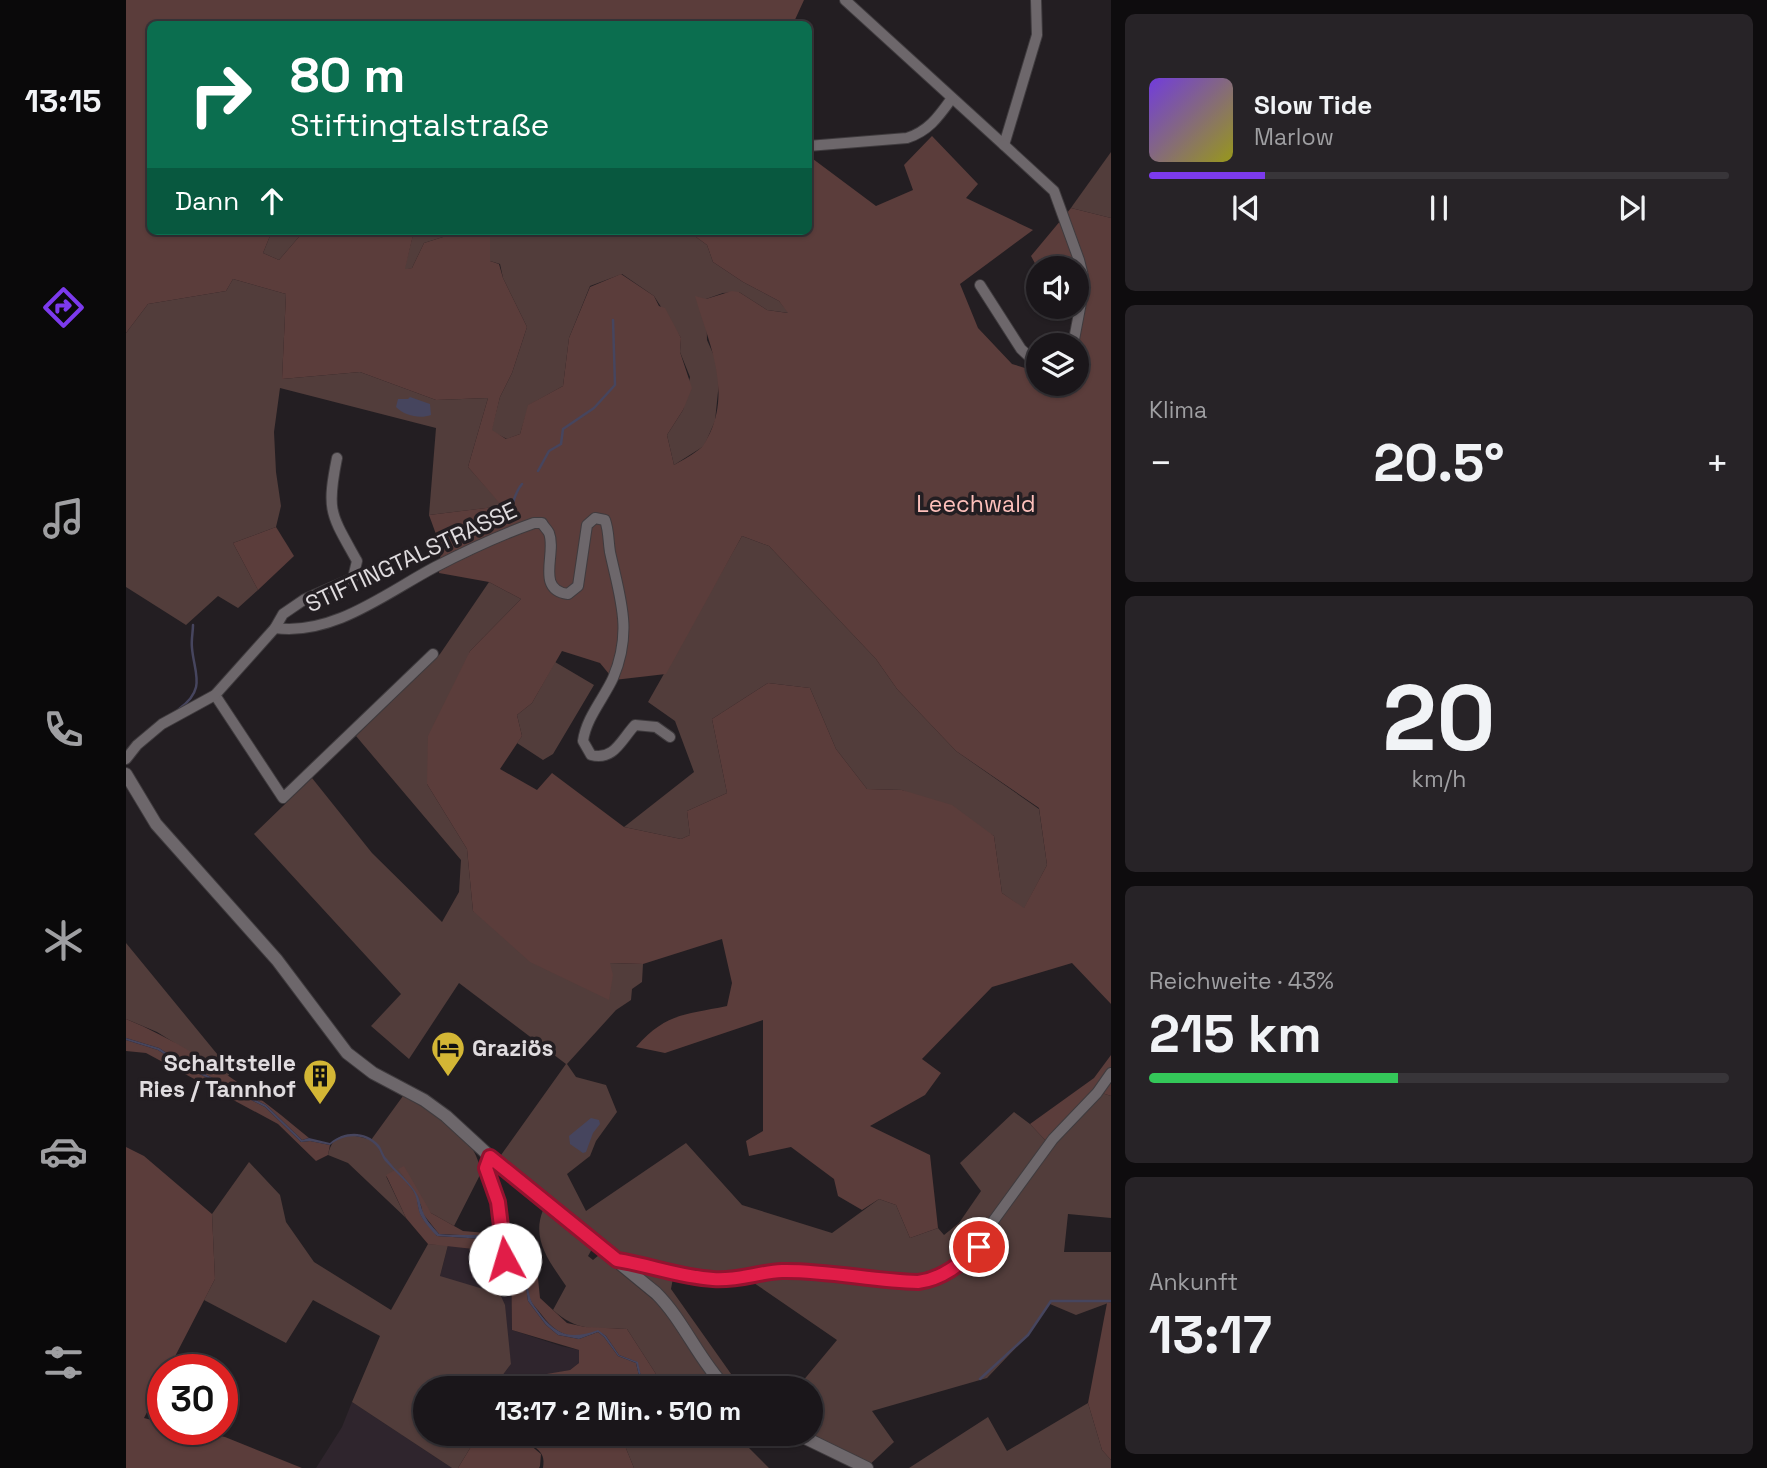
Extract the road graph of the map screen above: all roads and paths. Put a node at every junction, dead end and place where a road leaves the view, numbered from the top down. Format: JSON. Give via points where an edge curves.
{"nodes":[{"id":1,"x":845,"y":0,"type":"edge"},
{"id":2,"x":1036,"y":0,"type":"edge"},
{"id":3,"x":952,"y":98,"type":"junction"},
{"id":4,"x":1004,"y":145,"type":"junction"},
{"id":5,"x":812,"y":146,"type":"edge"},
{"id":6,"x":980,"y":285,"type":"dead end"},
{"id":7,"x":1075,"y":333,"type":"edge"},
{"id":8,"x":1026,"y":354,"type":"edge"},
{"id":9,"x":337,"y":458,"type":"dead end"},
{"id":10,"x":275,"y":628,"type":"junction"},
{"id":11,"x":433,"y":654,"type":"dead end"},
{"id":12,"x":215,"y":695,"type":"junction"},
{"id":13,"x":670,"y":737,"type":"dead end"},
{"id":14,"x":126,"y":759,"type":"edge"},
{"id":15,"x":126,"y":774,"type":"edge"},
{"id":16,"x":1111,"y":1073,"type":"edge"},
{"id":17,"x":490,"y":1157,"type":"junction"},
{"id":18,"x":617,"y":1260,"type":"junction"},
{"id":19,"x":505,"y":1291,"type":"dead end"},
{"id":20,"x":716,"y":1376,"type":"edge"},
{"id":21,"x":822,"y":1446,"type":"edge"},
{"id":22,"x":867,"y":1468,"type":"edge"}],
"edges":[{"from":1,"to":3,"type":"street"},
{"from":2,"to":4,"type":"street","via":[[1037,35]]},
{"from":3,"to":4,"type":"street"},
{"from":3,"to":5,"type":"street","via":[[919,134]]},
{"from":4,"to":7,"type":"street","via":[[1054,191],[1083,276]]},
{"from":6,"to":8,"type":"street"},
{"from":9,"to":10,"type":"street","name":"STIFTINGTALSTRASSE","via":[[330,502],[333,519],[357,561],[356,571],[353,578],[283,614]]},
{"from":10,"to":12,"type":"street","name":"STIFTINGTALSTRASSE"},
{"from":10,"to":13,"type":"street","name":"STIFTINGTALSTRASSE","via":[[310,628],[345,615],[534,523],[542,523],[550,534],[551,586],[568,594],[578,586],[587,524],[595,518],[605,520],[625,623],[624,645],[583,740],[591,755],[598,757],[617,749],[635,725],[656,727]]},
{"from":11,"to":12,"type":"street","via":[[283,798]]},
{"from":12,"to":14,"type":"street","name":"STIFTINGTALSTRASSE","via":[[162,724]]},
{"from":15,"to":17,"type":"street","via":[[156,824],[277,960],[348,1053],[373,1073],[434,1107]]},
{"from":16,"to":18,"type":"street","via":[[1052,1139],[979,1247],[933,1279],[918,1282],[781,1271],[743,1279],[711,1279]]},
{"from":17,"to":18,"type":"street"},
{"from":17,"to":19,"type":"street","via":[[486,1168],[498,1202]]},
{"from":18,"to":20,"type":"street","via":[[664,1301]]},
{"from":21,"to":22,"type":"street"}]}
